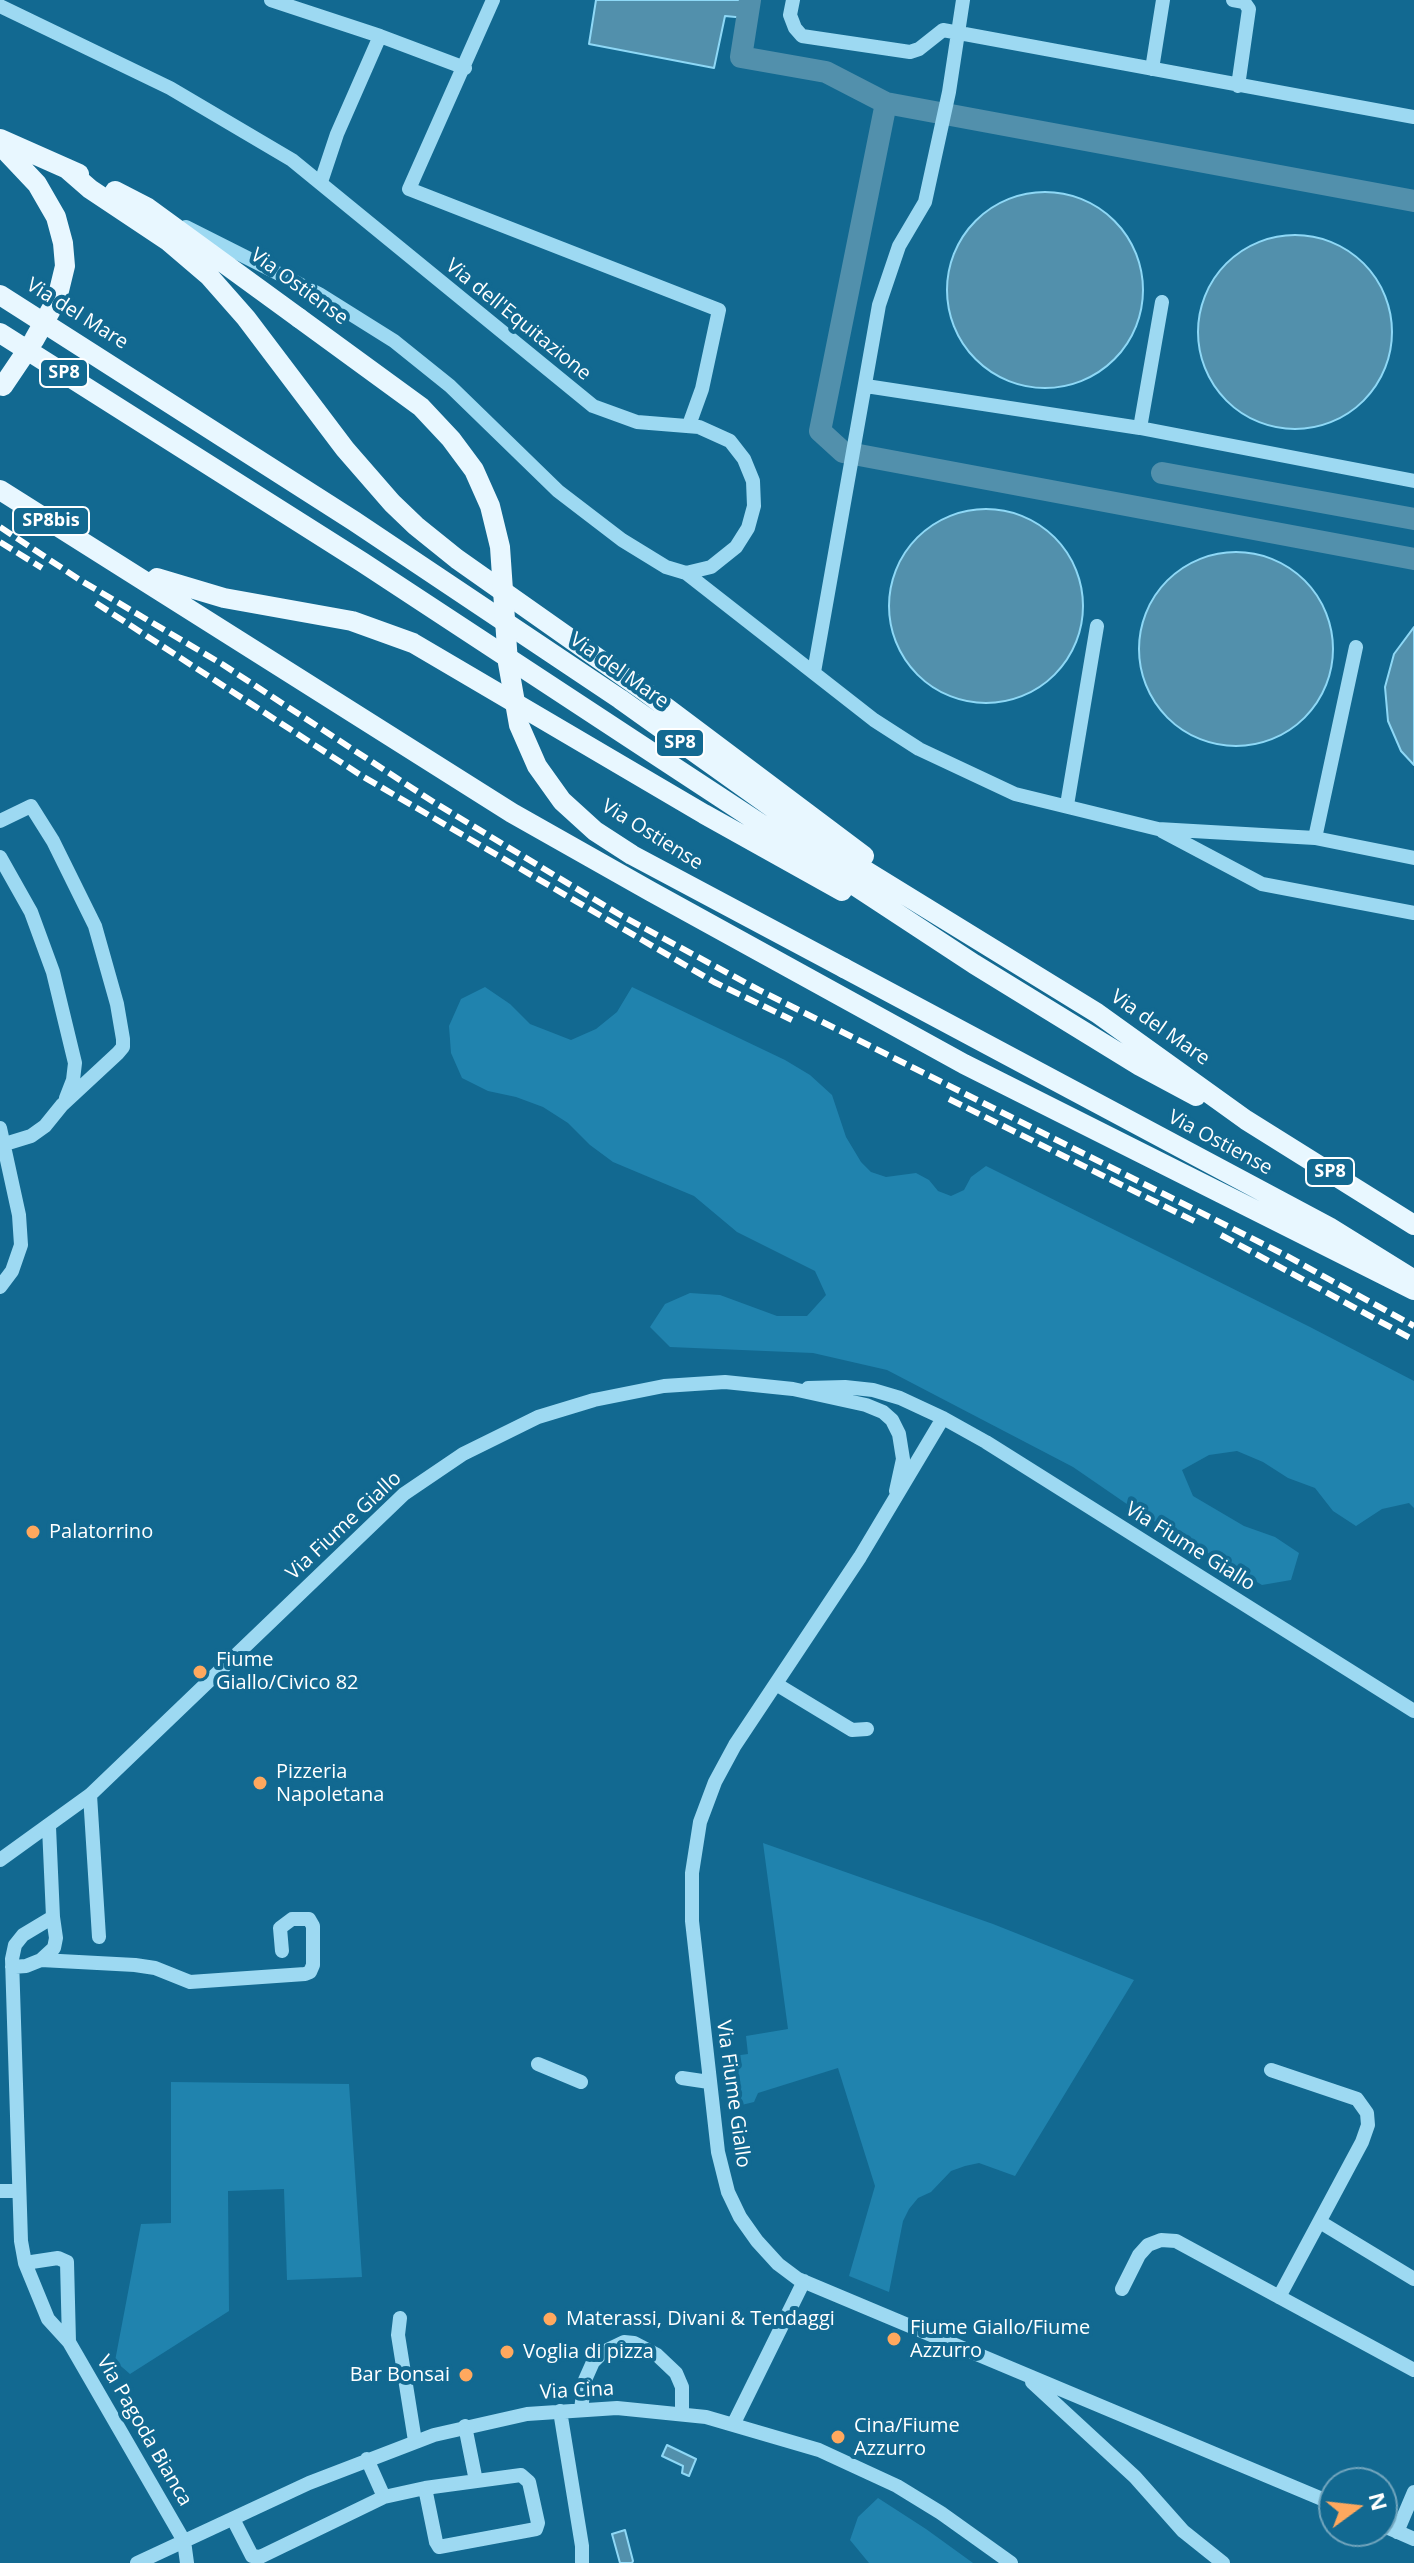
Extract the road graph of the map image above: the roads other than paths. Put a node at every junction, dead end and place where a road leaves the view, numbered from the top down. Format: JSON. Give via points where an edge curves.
{"nodes":[{"id":1,"x":271,"y":0,"type":"edge"},
{"id":2,"x":493,"y":0,"type":"edge"},
{"id":3,"x":793,"y":0,"type":"edge"},
{"id":4,"x":963,"y":0,"type":"edge"},
{"id":5,"x":1163,"y":0,"type":"edge"},
{"id":6,"x":1233,"y":0,"type":"edge"},
{"id":7,"x":290,"y":4,"type":"edge"},
{"id":8,"x":0,"y":6,"type":"edge"},
{"id":9,"x":958,"y":34,"type":"junction"},
{"id":10,"x":380,"y":36,"type":"junction"},
{"id":11,"x":465,"y":68,"type":"junction"},
{"id":12,"x":1152,"y":69,"type":"junction"},
{"id":13,"x":1238,"y":86,"type":"junction"},
{"id":14,"x":1414,"y":117,"type":"edge"},
{"id":15,"x":0,"y":142,"type":"edge"},
{"id":16,"x":67,"y":169,"type":"junction"},
{"id":17,"x":321,"y":182,"type":"junction"},
{"id":18,"x":148,"y":208,"type":"junction"},
{"id":19,"x":0,"y":295,"type":"edge"},
{"id":20,"x":1162,"y":302,"type":"dead end"},
{"id":21,"x":0,"y":333,"type":"edge"},
{"id":22,"x":866,"y":386,"type":"junction"},
{"id":23,"x":2,"y":388,"type":"edge"},
{"id":24,"x":689,"y":425,"type":"junction"},
{"id":25,"x":1140,"y":428,"type":"junction"},
{"id":26,"x":1414,"y":481,"type":"edge"},
{"id":27,"x":0,"y":490,"type":"edge"},
{"id":28,"x":103,"y":553,"type":"junction"},
{"id":29,"x":686,"y":573,"type":"junction"},
{"id":30,"x":1097,"y":626,"type":"dead end"},
{"id":31,"x":1356,"y":647,"type":"dead end"},
{"id":32,"x":814,"y":672,"type":"junction"},
{"id":33,"x":1067,"y":805,"type":"junction"},
{"id":34,"x":0,"y":821,"type":"edge"},
{"id":35,"x":1158,"y":829,"type":"junction"},
{"id":36,"x":1315,"y":838,"type":"junction"},
{"id":37,"x":0,"y":857,"type":"edge"},
{"id":38,"x":1414,"y":858,"type":"edge"},
{"id":39,"x":1414,"y":913,"type":"edge"},
{"id":40,"x":950,"y":922,"type":"junction"},
{"id":41,"x":974,"y":964,"type":"junction"},
{"id":42,"x":62,"y":1105,"type":"junction"},
{"id":43,"x":1246,"y":1120,"type":"junction"},
{"id":44,"x":0,"y":1128,"type":"edge"},
{"id":45,"x":5,"y":1144,"type":"junction"},
{"id":46,"x":1414,"y":1225,"type":"edge"},
{"id":47,"x":1414,"y":1280,"type":"edge"},
{"id":48,"x":1,"y":1285,"type":"edge"},
{"id":49,"x":1414,"y":1290,"type":"edge"},
{"id":50,"x":793,"y":1389,"type":"junction"},
{"id":51,"x":943,"y":1418,"type":"junction"},
{"id":52,"x":891,"y":1506,"type":"junction"},
{"id":53,"x":776,"y":1684,"type":"junction"},
{"id":54,"x":1414,"y":1711,"type":"edge"},
{"id":55,"x":867,"y":1729,"type":"dead end"},
{"id":56,"x":90,"y":1795,"type":"junction"},
{"id":57,"x":49,"y":1827,"type":"junction"},
{"id":58,"x":0,"y":1860,"type":"edge"},
{"id":59,"x":53,"y":1917,"type":"junction"},
{"id":60,"x":99,"y":1937,"type":"dead end"},
{"id":61,"x":282,"y":1951,"type":"dead end"},
{"id":62,"x":41,"y":1960,"type":"junction"},
{"id":63,"x":12,"y":1967,"type":"junction"},
{"id":64,"x":538,"y":2064,"type":"dead end"},
{"id":65,"x":1271,"y":2070,"type":"dead end"},
{"id":66,"x":682,"y":2078,"type":"dead end"},
{"id":67,"x":581,"y":2082,"type":"dead end"},
{"id":68,"x":709,"y":2082,"type":"junction"},
{"id":69,"x":0,"y":2191,"type":"edge"},
{"id":70,"x":19,"y":2191,"type":"junction"},
{"id":71,"x":1320,"y":2222,"type":"junction"},
{"id":72,"x":25,"y":2263,"type":"junction"},
{"id":73,"x":1414,"y":2279,"type":"edge"},
{"id":74,"x":804,"y":2281,"type":"junction"},
{"id":75,"x":1122,"y":2289,"type":"dead end"},
{"id":76,"x":1279,"y":2297,"type":"junction"},
{"id":77,"x":400,"y":2318,"type":"dead end"},
{"id":78,"x":69,"y":2342,"type":"junction"},
{"id":79,"x":1414,"y":2370,"type":"edge"},
{"id":80,"x":1022,"y":2373,"type":"junction"},
{"id":81,"x":581,"y":2409,"type":"junction"},
{"id":82,"x":560,"y":2411,"type":"junction"},
{"id":83,"x":682,"y":2413,"type":"junction"},
{"id":84,"x":734,"y":2423,"type":"junction"},
{"id":85,"x":465,"y":2426,"type":"junction"},
{"id":86,"x":415,"y":2441,"type":"junction"},
{"id":87,"x":367,"y":2459,"type":"junction"},
{"id":88,"x":476,"y":2481,"type":"junction"},
{"id":89,"x":425,"y":2488,"type":"junction"},
{"id":90,"x":1414,"y":2492,"type":"edge"},
{"id":91,"x":384,"y":2497,"type":"junction"},
{"id":92,"x":1318,"y":2497,"type":"edge"},
{"id":93,"x":233,"y":2519,"type":"junction"},
{"id":94,"x":1398,"y":2530,"type":"edge"},
{"id":95,"x":184,"y":2541,"type":"junction"},
{"id":96,"x":137,"y":2563,"type":"edge"},
{"id":97,"x":187,"y":2563,"type":"edge"},
{"id":98,"x":582,"y":2563,"type":"edge"},
{"id":99,"x":1011,"y":2563,"type":"edge"},
{"id":100,"x":1223,"y":2563,"type":"edge"}],
"edges":[{"from":1,"to":7,"type":"street"},
{"from":2,"to":11,"type":"street"},
{"from":3,"to":9,"type":"street","via":[[790,15],[802,36],[910,52],[940,31]]},
{"from":4,"to":9,"type":"street"},
{"from":5,"to":12,"type":"street"},
{"from":6,"to":13,"type":"street","via":[[1249,9]]},
{"from":7,"to":10,"type":"street"},
{"from":8,"to":17,"type":"street","name":"Via dell'Equitazione","via":[[170,88]]},
{"from":9,"to":12,"type":"street"},
{"from":9,"to":22,"type":"street","via":[[925,202],[899,246],[879,305]]},
{"from":10,"to":11,"type":"street"},
{"from":10,"to":17,"type":"street"},
{"from":11,"to":24,"type":"street","via":[[409,189],[719,310]]},
{"from":12,"to":13,"type":"street"},
{"from":13,"to":14,"type":"street"},
{"from":15,"to":16,"type":"main road","name":"Via Ostiense"},
{"from":15,"to":23,"type":"main road","bridge":true,"via":[[37,184],[56,217],[65,266],[57,299]]},
{"from":16,"to":18,"type":"main road","name":"Via Ostiense"},
{"from":16,"to":40,"type":"main road","via":[[209,276],[345,449],[416,526]]},
{"from":17,"to":24,"type":"street","name":"Via dell'Equitazione","via":[[593,406],[637,422]]},
{"from":18,"to":29,"type":"street","via":[[377,329],[440,376],[541,477],[622,540]]},
{"from":18,"to":47,"type":"main road","name":"Via Ostiense","bridge":true,"via":[[421,407],[474,470],[500,547],[508,663],[519,725],[537,766],[562,801],[595,831],[1329,1227]]},
{"from":19,"to":40,"type":"main road","name":"Via del Mare","number":"SP8","via":[[354,521],[620,699],[832,850]]},
{"from":20,"to":25,"type":"street"},
{"from":21,"to":41,"type":"main road","name":"Via del Mare","number":"SP8","via":[[362,562]]},
{"from":22,"to":25,"type":"street"},
{"from":22,"to":32,"type":"street"},
{"from":24,"to":29,"type":"street","name":"Via dell'Equitazione","via":[[730,441],[749,470],[754,493],[748,528],[736,547],[711,567]]},
{"from":25,"to":26,"type":"street"},
{"from":27,"to":28,"type":"main road","number":"SP8bis"},
{"from":28,"to":41,"type":"main road","via":[[202,593],[352,621],[413,643]]},
{"from":28,"to":49,"type":"main road","number":"SP8bis","via":[[512,813],[650,891],[964,1064]]},
{"from":29,"to":32,"type":"street"},
{"from":30,"to":33,"type":"street"},
{"from":31,"to":36,"type":"street"},
{"from":32,"to":33,"type":"street","via":[[919,749],[1015,794]]},
{"from":33,"to":35,"type":"street"},
{"from":34,"to":42,"type":"street","via":[[31,806],[53,841],[95,926],[120,1015],[123,1047]]},
{"from":35,"to":36,"type":"street"},
{"from":35,"to":39,"type":"street","via":[[1262,884]]},
{"from":36,"to":38,"type":"street"},
{"from":37,"to":42,"type":"street","via":[[40,933],[59,995],[75,1073]]},
{"from":40,"to":43,"type":"main road","name":"Via del Mare","number":"SP8","via":[[1097,1013]]},
{"from":41,"to":43,"type":"main road","name":"Via del Mare","number":"SP8","via":[[1140,1066]]},
{"from":42,"to":45,"type":"street","via":[[38,1132]]},
{"from":43,"to":46,"type":"main road","name":"Via del Mare","number":"SP8"},
{"from":44,"to":45,"type":"street"},
{"from":45,"to":48,"type":"street","via":[[21,1245]]},
{"from":50,"to":51,"type":"street","name":"Via Fiume Giallo","via":[[873,1390]]},
{"from":50,"to":52,"type":"street","name":"Via Fiume Giallo","via":[[866,1405],[892,1420],[903,1459]]},
{"from":50,"to":56,"type":"street","name":"Via Fiume Giallo","via":[[725,1382],[630,1392],[538,1417],[463,1454],[420,1482],[366,1529]]},
{"from":51,"to":52,"type":"street","name":"Via Fiume Giallo"},
{"from":51,"to":54,"type":"street","name":"Via Fiume Giallo"},
{"from":52,"to":53,"type":"street","name":"Via Fiume Giallo"},
{"from":53,"to":55,"type":"street","via":[[852,1730]]},
{"from":53,"to":68,"type":"street","name":"Via Fiume Giallo","via":[[719,1773],[695,1849],[692,1921]]},
{"from":56,"to":57,"type":"street","name":"Via Fiume Giallo"},
{"from":56,"to":60,"type":"street"},
{"from":57,"to":58,"type":"street","name":"Via Fiume Giallo"},
{"from":57,"to":59,"type":"street"},
{"from":59,"to":62,"type":"street","via":[[54,1948]]},
{"from":59,"to":63,"type":"street","name":"Via Pagoda Bianca","via":[[18,1940]]},
{"from":61,"to":62,"type":"street","via":[[280,1928],[292,1919],[309,1919],[313,1965],[305,1974],[190,1982],[135,1965]]},
{"from":62,"to":63,"type":"street"},
{"from":63,"to":70,"type":"street","name":"Via Pagoda Bianca"},
{"from":64,"to":67,"type":"street"},
{"from":65,"to":71,"type":"street","via":[[1350,2096],[1367,2113],[1365,2136]]},
{"from":66,"to":68,"type":"street"},
{"from":68,"to":74,"type":"street","name":"Via Fiume Giallo","via":[[731,2201],[764,2249]]},
{"from":69,"to":70,"type":"street"},
{"from":70,"to":72,"type":"street","name":"Via Pagoda Bianca"},
{"from":71,"to":73,"type":"street"},
{"from":71,"to":76,"type":"street"},
{"from":72,"to":78,"type":"street","name":"Via Pagoda Bianca","via":[[48,2319]]},
{"from":72,"to":78,"type":"street","name":"Via Pagoda Bianca","via":[[58,2258],[67,2262]]},
{"from":74,"to":80,"type":"street","name":"Via Fiume Giallo"},
{"from":74,"to":84,"type":"street"},
{"from":75,"to":76,"type":"street","via":[[1143,2251],[1155,2241],[1169,2240]]},
{"from":76,"to":79,"type":"street"},
{"from":77,"to":86,"type":"street","via":[[398,2335]]},
{"from":78,"to":95,"type":"street","name":"Via Pagoda Bianca"},
{"from":80,"to":92,"type":"street","name":"Via Fiume Giallo"},
{"from":80,"to":100,"type":"street","via":[[1135,2477],[1183,2531]]},
{"from":81,"to":82,"type":"street","name":"Via Cina"},
{"from":81,"to":83,"type":"street","name":"Via Cina"},
{"from":81,"to":83,"type":"street","via":[[593,2362],[624,2342],[657,2355],[676,2373]]},
{"from":82,"to":85,"type":"street","name":"Via Cina"},
{"from":82,"to":98,"type":"street"},
{"from":83,"to":84,"type":"street","name":"Via Cina"},
{"from":84,"to":99,"type":"street","name":"Via Cina","via":[[878,2475]]},
{"from":85,"to":86,"type":"street","name":"Via Cina"},
{"from":85,"to":88,"type":"street"},
{"from":86,"to":87,"type":"street","name":"Via Cina"},
{"from":87,"to":91,"type":"street"},
{"from":87,"to":93,"type":"street","name":"Via Cina"},
{"from":88,"to":89,"type":"street"},
{"from":88,"to":89,"type":"street","via":[[525,2478],[536,2529],[439,2547]]},
{"from":89,"to":91,"type":"street"},
{"from":90,"to":94,"type":"street"},
{"from":91,"to":93,"type":"street","via":[[260,2557],[252,2556]]},
{"from":93,"to":95,"type":"street","name":"Via Cina"},
{"from":95,"to":96,"type":"street","name":"Via Cina"},
{"from":95,"to":97,"type":"street"}]}
